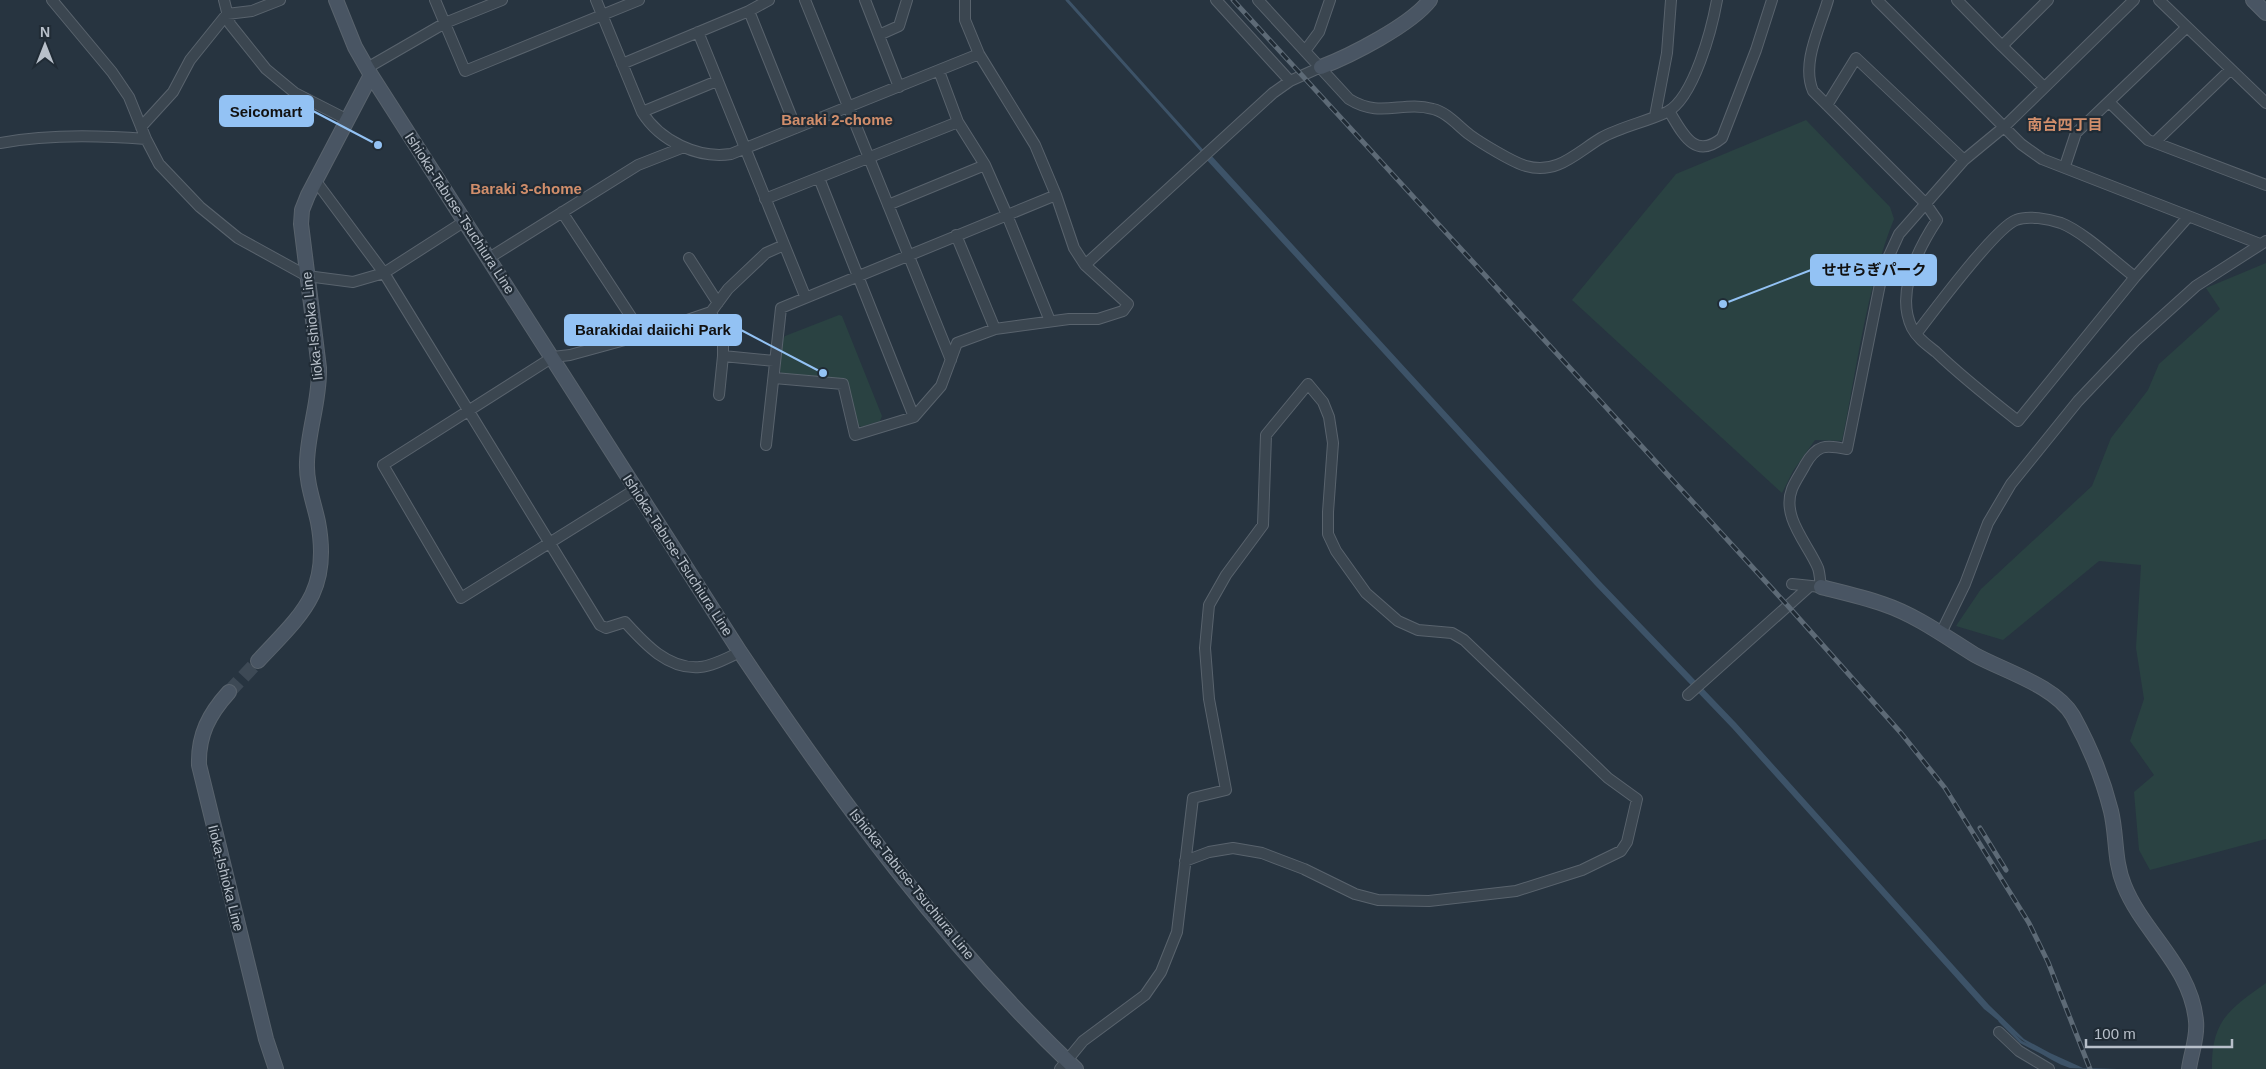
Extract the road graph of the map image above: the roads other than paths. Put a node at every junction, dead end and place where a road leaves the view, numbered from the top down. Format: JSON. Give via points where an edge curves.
{"nodes":[{"id":1,"x":52,"y":0,"type":"edge"},
{"id":2,"x":224,"y":0,"type":"edge"},
{"id":3,"x":280,"y":0,"type":"edge"},
{"id":4,"x":336,"y":0,"type":"edge"},
{"id":5,"x":435,"y":0,"type":"edge"},
{"id":6,"x":502,"y":0,"type":"edge"},
{"id":7,"x":596,"y":0,"type":"edge"},
{"id":8,"x":639,"y":0,"type":"edge"},
{"id":9,"x":769,"y":0,"type":"edge"},
{"id":10,"x":805,"y":0,"type":"edge"},
{"id":11,"x":865,"y":0,"type":"edge"},
{"id":12,"x":906,"y":0,"type":"edge"},
{"id":13,"x":965,"y":0,"type":"edge"},
{"id":14,"x":1216,"y":0,"type":"edge"},
{"id":15,"x":1258,"y":0,"type":"edge"},
{"id":16,"x":1330,"y":0,"type":"edge"},
{"id":17,"x":1430,"y":0,"type":"edge"},
{"id":18,"x":1671,"y":0,"type":"edge"},
{"id":19,"x":1717,"y":0,"type":"edge"},
{"id":20,"x":1772,"y":0,"type":"edge"},
{"id":21,"x":1828,"y":0,"type":"edge"},
{"id":22,"x":1877,"y":0,"type":"edge"},
{"id":23,"x":1957,"y":0,"type":"edge"},
{"id":24,"x":2048,"y":0,"type":"edge"},
{"id":25,"x":2134,"y":0,"type":"edge"},
{"id":26,"x":2158,"y":0,"type":"edge"},
{"id":27,"x":2253,"y":0,"type":"edge"},
{"id":28,"x":749,"y":11,"type":"junction"},
{"id":29,"x":2266,"y":13,"type":"edge"},
{"id":30,"x":228,"y":14,"type":"junction"},
{"id":31,"x":602,"y":15,"type":"junction"},
{"id":32,"x":445,"y":23,"type":"junction"},
{"id":33,"x":2187,"y":27,"type":"junction"},
{"id":34,"x":698,"y":32,"type":"junction"},
{"id":35,"x":879,"y":36,"type":"junction"},
{"id":36,"x":2002,"y":46,"type":"junction"},
{"id":37,"x":1305,"y":51,"type":"junction"},
{"id":38,"x":979,"y":54,"type":"junction"},
{"id":39,"x":622,"y":64,"type":"junction"},
{"id":40,"x":1321,"y":67,"type":"junction"},
{"id":41,"x":2230,"y":70,"type":"junction"},
{"id":42,"x":940,"y":71,"type":"junction"},
{"id":43,"x":369,"y":72,"type":"junction"},
{"id":44,"x":717,"y":81,"type":"junction"},
{"id":45,"x":1290,"y":81,"type":"junction"},
{"id":46,"x":900,"y":87,"type":"junction"},
{"id":47,"x":2044,"y":87,"type":"junction"},
{"id":48,"x":2109,"y":102,"type":"junction"},
{"id":49,"x":2266,"y":103,"type":"edge"},
{"id":50,"x":1827,"y":105,"type":"junction"},
{"id":51,"x":848,"y":108,"type":"junction"},
{"id":52,"x":1670,"y":111,"type":"junction"},
{"id":53,"x":642,"y":112,"type":"junction"},
{"id":54,"x":1655,"y":116,"type":"junction"},
{"id":55,"x":348,"y":120,"type":"junction"},
{"id":56,"x":958,"y":122,"type":"junction"},
{"id":57,"x":141,"y":127,"type":"junction"},
{"id":58,"x":2004,"y":127,"type":"junction"},
{"id":59,"x":796,"y":128,"type":"junction"},
{"id":60,"x":146,"y":139,"type":"junction"},
{"id":61,"x":2155,"y":142,"type":"junction"},
{"id":62,"x":0,"y":143,"type":"edge"},
{"id":63,"x":684,"y":147,"type":"junction"},
{"id":64,"x":745,"y":149,"type":"junction"},
{"id":65,"x":868,"y":158,"type":"junction"},
{"id":66,"x":1964,"y":160,"type":"junction"},
{"id":67,"x":985,"y":166,"type":"junction"},
{"id":68,"x":2064,"y":166,"type":"junction"},
{"id":69,"x":819,"y":178,"type":"junction"},
{"id":70,"x":315,"y":180,"type":"junction"},
{"id":71,"x":2266,"y":185,"type":"edge"},
{"id":72,"x":1056,"y":195,"type":"junction"},
{"id":73,"x":766,"y":199,"type":"junction"},
{"id":74,"x":1926,"y":204,"type":"junction"},
{"id":75,"x":888,"y":205,"type":"junction"},
{"id":76,"x":562,"y":212,"type":"junction"},
{"id":77,"x":1007,"y":215,"type":"junction"},
{"id":78,"x":2188,"y":217,"type":"junction"},
{"id":79,"x":465,"y":221,"type":"junction"},
{"id":80,"x":956,"y":235,"type":"junction"},
{"id":81,"x":2263,"y":242,"type":"edge"},
{"id":82,"x":784,"y":245,"type":"junction"},
{"id":83,"x":908,"y":254,"type":"junction"},
{"id":84,"x":489,"y":258,"type":"junction"},
{"id":85,"x":688,"y":258,"type":"dead end"},
{"id":86,"x":1085,"y":265,"type":"junction"},
{"id":87,"x":384,"y":273,"type":"junction"},
{"id":88,"x":857,"y":275,"type":"junction"},
{"id":89,"x":307,"y":276,"type":"junction"},
{"id":90,"x":2135,"y":277,"type":"junction"},
{"id":91,"x":805,"y":296,"type":"junction"},
{"id":92,"x":718,"y":303,"type":"junction"},
{"id":93,"x":711,"y":312,"type":"junction"},
{"id":94,"x":1050,"y":321,"type":"junction"},
{"id":95,"x":995,"y":329,"type":"junction"},
{"id":96,"x":1916,"y":334,"type":"junction"},
{"id":97,"x":643,"y":335,"type":"junction"},
{"id":98,"x":723,"y":356,"type":"junction"},
{"id":99,"x":553,"y":357,"type":"junction"},
{"id":100,"x":951,"y":360,"type":"junction"},
{"id":101,"x":774,"y":361,"type":"junction"},
{"id":102,"x":774,"y":378,"type":"junction"},
{"id":103,"x":719,"y":395,"type":"dead end"},
{"id":104,"x":467,"y":410,"type":"junction"},
{"id":105,"x":914,"y":417,"type":"junction"},
{"id":106,"x":766,"y":445,"type":"dead end"},
{"id":107,"x":636,"y":489,"type":"junction"},
{"id":108,"x":548,"y":543,"type":"junction"},
{"id":109,"x":1792,"y":584,"type":"dead end"},
{"id":110,"x":1815,"y":586,"type":"junction"},
{"id":111,"x":1941,"y":633,"type":"junction"},
{"id":112,"x":740,"y":652,"type":"junction"},
{"id":113,"x":258,"y":661,"type":"tunnel mouth"},
{"id":114,"x":229,"y":692,"type":"tunnel mouth"},
{"id":115,"x":1690,"y":693,"type":"dead end"},
{"id":116,"x":1186,"y":861,"type":"junction"},
{"id":117,"x":1999,"y":1032,"type":"dead end"},
{"id":118,"x":1068,"y":1066,"type":"edge"},
{"id":119,"x":276,"y":1069,"type":"edge"},
{"id":120,"x":2049,"y":1069,"type":"edge"},
{"id":121,"x":2189,"y":1069,"type":"edge"}],
"edges":[{"from":1,"to":57,"type":"street","via":[[112,72],[129,97]]},
{"from":2,"to":30,"type":"street"},
{"from":3,"to":30,"type":"street","via":[[252,11]]},
{"from":4,"to":43,"type":"main road","name":"Ishioka-Tabuse-Tsuchiura Line","via":[[352,41]]},
{"from":5,"to":32,"type":"street"},
{"from":6,"to":32,"type":"street"},
{"from":7,"to":31,"type":"street"},
{"from":8,"to":31,"type":"street"},
{"from":9,"to":28,"type":"street"},
{"from":10,"to":51,"type":"street"},
{"from":11,"to":35,"type":"street"},
{"from":12,"to":35,"type":"street","via":[[899,26]]},
{"from":13,"to":38,"type":"street","via":[[965,20]]},
{"from":14,"to":45,"type":"street"},
{"from":15,"to":37,"type":"street"},
{"from":16,"to":37,"type":"street","via":[[1319,32]]},
{"from":17,"to":40,"type":"main road","via":[[1361,49]]},
{"from":18,"to":54,"type":"street","via":[[1667,53]]},
{"from":19,"to":52,"type":"street","via":[[1693,79]]},
{"from":20,"to":52,"type":"street","via":[[1722,138],[1707,146],[1686,140]]},
{"from":21,"to":50,"type":"street","via":[[1808,68],[1808,80],[1813,91]]},
{"from":22,"to":58,"type":"street"},
{"from":23,"to":36,"type":"street"},
{"from":24,"to":36,"type":"street"},
{"from":25,"to":47,"type":"street"},
{"from":26,"to":33,"type":"street"},
{"from":27,"to":29,"type":"main road"},
{"from":28,"to":34,"type":"street"},
{"from":28,"to":59,"type":"street"},
{"from":30,"to":55,"type":"street","via":[[230,24],[266,69],[294,93]]},
{"from":30,"to":57,"type":"street","via":[[190,60],[173,92]]},
{"from":31,"to":32,"type":"street","via":[[464,71]]},
{"from":31,"to":39,"type":"street"},
{"from":32,"to":43,"type":"street"},
{"from":33,"to":41,"type":"street"},
{"from":33,"to":48,"type":"street"},
{"from":34,"to":39,"type":"street"},
{"from":34,"to":44,"type":"street"},
{"from":35,"to":46,"type":"street"},
{"from":36,"to":47,"type":"street"},
{"from":37,"to":40,"type":"street"},
{"from":38,"to":42,"type":"street"},
{"from":38,"to":72,"type":"street","via":[[1035,145]]},
{"from":39,"to":53,"type":"street"},
{"from":40,"to":45,"type":"street"},
{"from":40,"to":54,"type":"street","via":[[1349,99],[1359,105],[1369,109],[1436,109],[1472,136],[1525,166],[1546,169],[1567,161],[1608,134]]},
{"from":41,"to":49,"type":"street"},
{"from":41,"to":61,"type":"street"},
{"from":42,"to":46,"type":"street"},
{"from":42,"to":56,"type":"street"},
{"from":43,"to":55,"type":"main road","name":"Iioka-Ishioka Line"},
{"from":43,"to":79,"type":"main road","name":"Ishioka-Tabuse-Tsuchiura Line"},
{"from":44,"to":53,"type":"street"},
{"from":44,"to":64,"type":"street"},
{"from":45,"to":86,"type":"street"},
{"from":46,"to":51,"type":"street"},
{"from":47,"to":58,"type":"street"},
{"from":48,"to":61,"type":"street","via":[[2148,140]]},
{"from":48,"to":68,"type":"street","via":[[2076,133]]},
{"from":50,"to":66,"type":"street","via":[[1856,58]]},
{"from":50,"to":74,"type":"street"},
{"from":51,"to":59,"type":"street"},
{"from":51,"to":65,"type":"street"},
{"from":52,"to":54,"type":"street"},
{"from":53,"to":63,"type":"street","via":[[649,122]]},
{"from":55,"to":70,"type":"main road","name":"Iioka-Ishioka Line"},
{"from":56,"to":65,"type":"street"},
{"from":56,"to":67,"type":"street"},
{"from":57,"to":60,"type":"street"},
{"from":58,"to":66,"type":"street"},
{"from":58,"to":68,"type":"street","via":[[2042,159]]},
{"from":59,"to":64,"type":"street"},
{"from":60,"to":62,"type":"street","via":[[114,136],[20,139]]},
{"from":60,"to":89,"type":"street","via":[[159,164],[200,207],[238,238]]},
{"from":61,"to":71,"type":"street"},
{"from":63,"to":64,"type":"street","via":[[709,156]]},
{"from":63,"to":76,"type":"street","via":[[638,165]]},
{"from":64,"to":73,"type":"street"},
{"from":65,"to":69,"type":"street"},
{"from":65,"to":75,"type":"street"},
{"from":66,"to":74,"type":"street"},
{"from":67,"to":75,"type":"street"},
{"from":67,"to":77,"type":"street"},
{"from":68,"to":78,"type":"street"},
{"from":69,"to":73,"type":"street"},
{"from":69,"to":88,"type":"street"},
{"from":70,"to":87,"type":"street"},
{"from":70,"to":89,"type":"main road","name":"Iioka-Ishioka Line","via":[[302,210]]},
{"from":72,"to":77,"type":"street"},
{"from":72,"to":86,"type":"street","via":[[1074,248]]},
{"from":73,"to":82,"type":"street"},
{"from":74,"to":96,"type":"street","via":[[1937,220],[1915,258],[1909,282],[1908,313]]},
{"from":74,"to":110,"type":"street","via":[[1899,234],[1883,269],[1847,449],[1824,446],[1818,449],[1792,490],[1790,514],[1819,570]]},
{"from":75,"to":83,"type":"street"},
{"from":76,"to":84,"type":"street"},
{"from":76,"to":97,"type":"street"},
{"from":77,"to":80,"type":"street"},
{"from":77,"to":94,"type":"street"},
{"from":78,"to":81,"type":"street"},
{"from":78,"to":90,"type":"street"},
{"from":79,"to":84,"type":"main road","name":"Ishioka-Tabuse-Tsuchiura Line"},
{"from":79,"to":87,"type":"street"},
{"from":80,"to":83,"type":"street"},
{"from":80,"to":95,"type":"street"},
{"from":81,"to":111,"type":"street","via":[[2196,286],[2135,341],[2078,402],[2006,492],[1988,523],[1965,584]]},
{"from":82,"to":91,"type":"street"},
{"from":82,"to":92,"type":"street","via":[[766,252]]},
{"from":83,"to":88,"type":"street"},
{"from":83,"to":100,"type":"street"},
{"from":84,"to":99,"type":"main road","name":"Ishioka-Tabuse-Tsuchiura Line"},
{"from":85,"to":92,"type":"street"},
{"from":86,"to":94,"type":"street","via":[[1128,304],[1123,311],[1098,319]]},
{"from":87,"to":89,"type":"street","via":[[353,282]]},
{"from":87,"to":104,"type":"street"},
{"from":88,"to":91,"type":"street"},
{"from":88,"to":105,"type":"street"},
{"from":89,"to":113,"type":"main road","name":"Iioka-Ishioka Line","via":[[319,388],[308,445],[308,478],[322,561],[312,598]]},
{"from":90,"to":96,"type":"street","via":[[2061,223],[2028,217],[2017,219],[2007,225],[1977,259]]},
{"from":90,"to":96,"type":"street","via":[[2018,421]]},
{"from":91,"to":101,"type":"street","via":[[781,308]]},
{"from":92,"to":93,"type":"street"},
{"from":93,"to":97,"type":"street"},
{"from":93,"to":98,"type":"street","via":[[723,340]]},
{"from":94,"to":95,"type":"street"},
{"from":95,"to":100,"type":"street","via":[[957,343]]},
{"from":97,"to":99,"type":"street"},
{"from":98,"to":101,"type":"street"},
{"from":98,"to":103,"type":"street"},
{"from":99,"to":104,"type":"street"},
{"from":99,"to":107,"type":"main road","name":"Ishioka-Tabuse-Tsuchiura Line"},
{"from":100,"to":105,"type":"street","via":[[940,386]]},
{"from":101,"to":102,"type":"street"},
{"from":102,"to":105,"type":"street","via":[[843,384],[855,435]]},
{"from":102,"to":106,"type":"street"},
{"from":104,"to":108,"type":"street"},
{"from":104,"to":108,"type":"street","via":[[383,465],[461,598]]},
{"from":107,"to":108,"type":"street"},
{"from":107,"to":112,"type":"main road","name":"Ishioka-Tabuse-Tsuchiura Line"},
{"from":108,"to":112,"type":"street","via":[[600,625],[606,628],[625,622],[647,648],[678,664],[699,668]]},
{"from":109,"to":110,"type":"street"},
{"from":110,"to":111,"type":"main road","via":[[1884,604]]},
{"from":110,"to":115,"type":"street"},
{"from":111,"to":121,"type":"main road","via":[[1977,656],[2032,682],[2063,703],[2072,714],[2112,812],[2117,864],[2125,887],[2176,963],[2194,1008],[2196,1030]]},
{"from":112,"to":118,"type":"main road","name":"Ishioka-Tabuse-Tsuchiura Line","via":[[793,730],[893,864],[954,939]]},
{"from":114,"to":119,"type":"main road","name":"Iioka-Ishioka Line","via":[[206,722],[199,745],[199,765]]},
{"from":116,"to":116,"type":"street","via":[[1194,798],[1226,790],[1208,699],[1205,648],[1209,605],[1226,574],[1263,526],[1266,435],[1308,384],[1323,402],[1329,418],[1333,443],[1328,534],[1336,551],[1366,594],[1398,621],[1418,630],[1452,633],[1464,640],[1608,778],[1637,799],[1627,842],[1621,851],[1582,870],[1516,891],[1429,901],[1378,900],[1355,894],[1262,853],[1233,848]]},
{"from":116,"to":118,"type":"street","via":[[1176,932],[1161,972],[1145,995],[1084,1041]]},
{"from":117,"to":120,"type":"street","via":[[2019,1051]]}]}
